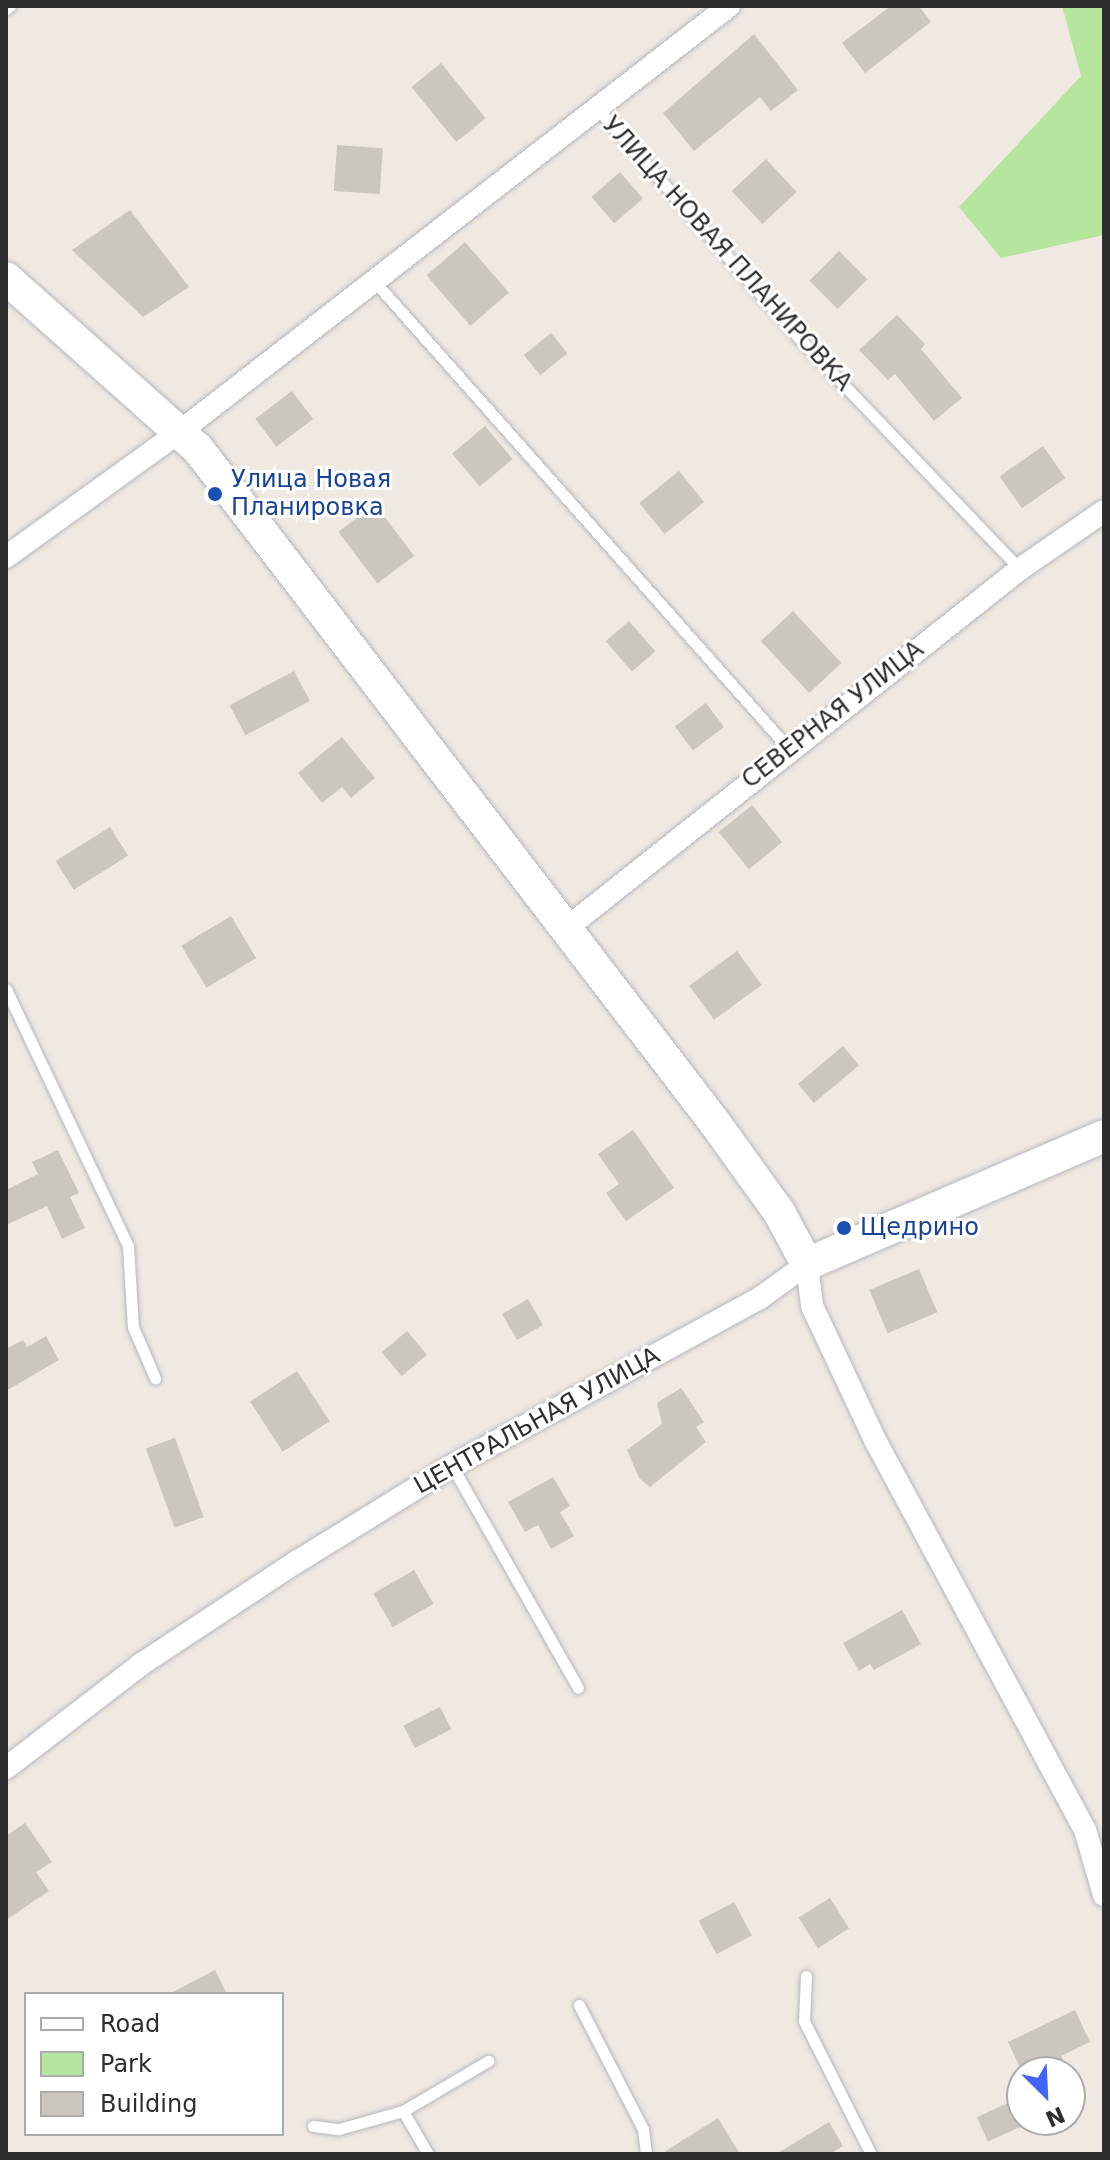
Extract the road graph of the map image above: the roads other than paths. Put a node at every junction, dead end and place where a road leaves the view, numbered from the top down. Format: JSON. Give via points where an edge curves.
{"nodes":[{"id":1,"x":729,"y":6,"type":"edge"},
{"id":2,"x":597,"y":108,"type":"junction"},
{"id":3,"x":6,"y":278,"type":"edge"},
{"id":4,"x":375,"y":282,"type":"junction"},
{"id":5,"x":182,"y":430,"type":"junction"},
{"id":6,"x":1104,"y":511,"type":"edge"},
{"id":7,"x":6,"y":557,"type":"edge"},
{"id":8,"x":1020,"y":569,"type":"junction"},
{"id":9,"x":789,"y":749,"type":"junction"},
{"id":10,"x":568,"y":927,"type":"junction"},
{"id":11,"x":6,"y":989,"type":"edge"},
{"id":12,"x":1104,"y":1136,"type":"edge"},
{"id":13,"x":807,"y":1264,"type":"junction"},
{"id":14,"x":155,"y":1378,"type":"dead end"},
{"id":15,"x":452,"y":1466,"type":"junction"},
{"id":16,"x":578,"y":1688,"type":"dead end"},
{"id":17,"x":6,"y":1768,"type":"edge"},
{"id":18,"x":1104,"y":1895,"type":"edge"},
{"id":19,"x":806,"y":1976,"type":"dead end"},
{"id":20,"x":579,"y":2005,"type":"dead end"},
{"id":21,"x":488,"y":2061,"type":"dead end"},
{"id":22,"x":403,"y":2111,"type":"junction"},
{"id":23,"x":313,"y":2126,"type":"dead end"},
{"id":24,"x":428,"y":2154,"type":"edge"},
{"id":25,"x":646,"y":2154,"type":"edge"},
{"id":26,"x":871,"y":2154,"type":"edge"}],
"edges":[{"from":1,"to":2,"type":"street"},
{"from":2,"to":4,"type":"street","name":"УЛИЦА НОВАЯ ПЛАНИРОВКА"},
{"from":2,"to":8,"type":"lane","name":"УЛИЦА НОВАЯ ПЛАНИРОВКА","via":[[798,337]]},
{"from":3,"to":5,"type":"street"},
{"from":4,"to":5,"type":"street","name":"УЛИЦА НОВАЯ ПЛАНИРОВКА"},
{"from":4,"to":9,"type":"lane"},
{"from":5,"to":7,"type":"street","name":"УЛИЦА НОВАЯ ПЛАНИРОВКА"},
{"from":5,"to":10,"type":"street"},
{"from":6,"to":8,"type":"street","name":"СЕВЕРНАЯ УЛИЦА"},
{"from":8,"to":9,"type":"street","name":"СЕВЕРНАЯ УЛИЦА"},
{"from":9,"to":10,"type":"street","name":"СЕВЕРНАЯ УЛИЦА"},
{"from":10,"to":13,"type":"street","via":[[767,1194]]},
{"from":11,"to":14,"type":"lane","via":[[128,1246],[133,1327]]},
{"from":12,"to":13,"type":"street","name":"ЦЕНТРАЛЬНАЯ УЛИЦА"},
{"from":13,"to":15,"type":"street","name":"ЦЕНТРАЛЬНАЯ УЛИЦА","via":[[760,1298]]},
{"from":13,"to":18,"type":"street","via":[[812,1306],[868,1426],[1085,1830]]},
{"from":15,"to":16,"type":"lane"},
{"from":15,"to":17,"type":"street","name":"ЦЕНТРАЛЬНАЯ УЛИЦА","via":[[140,1665]]},
{"from":19,"to":26,"type":"lane","via":[[804,2021]]},
{"from":20,"to":25,"type":"lane","via":[[643,2129]]},
{"from":21,"to":22,"type":"lane"},
{"from":22,"to":23,"type":"lane","via":[[339,2129]]},
{"from":22,"to":24,"type":"lane"}]}
